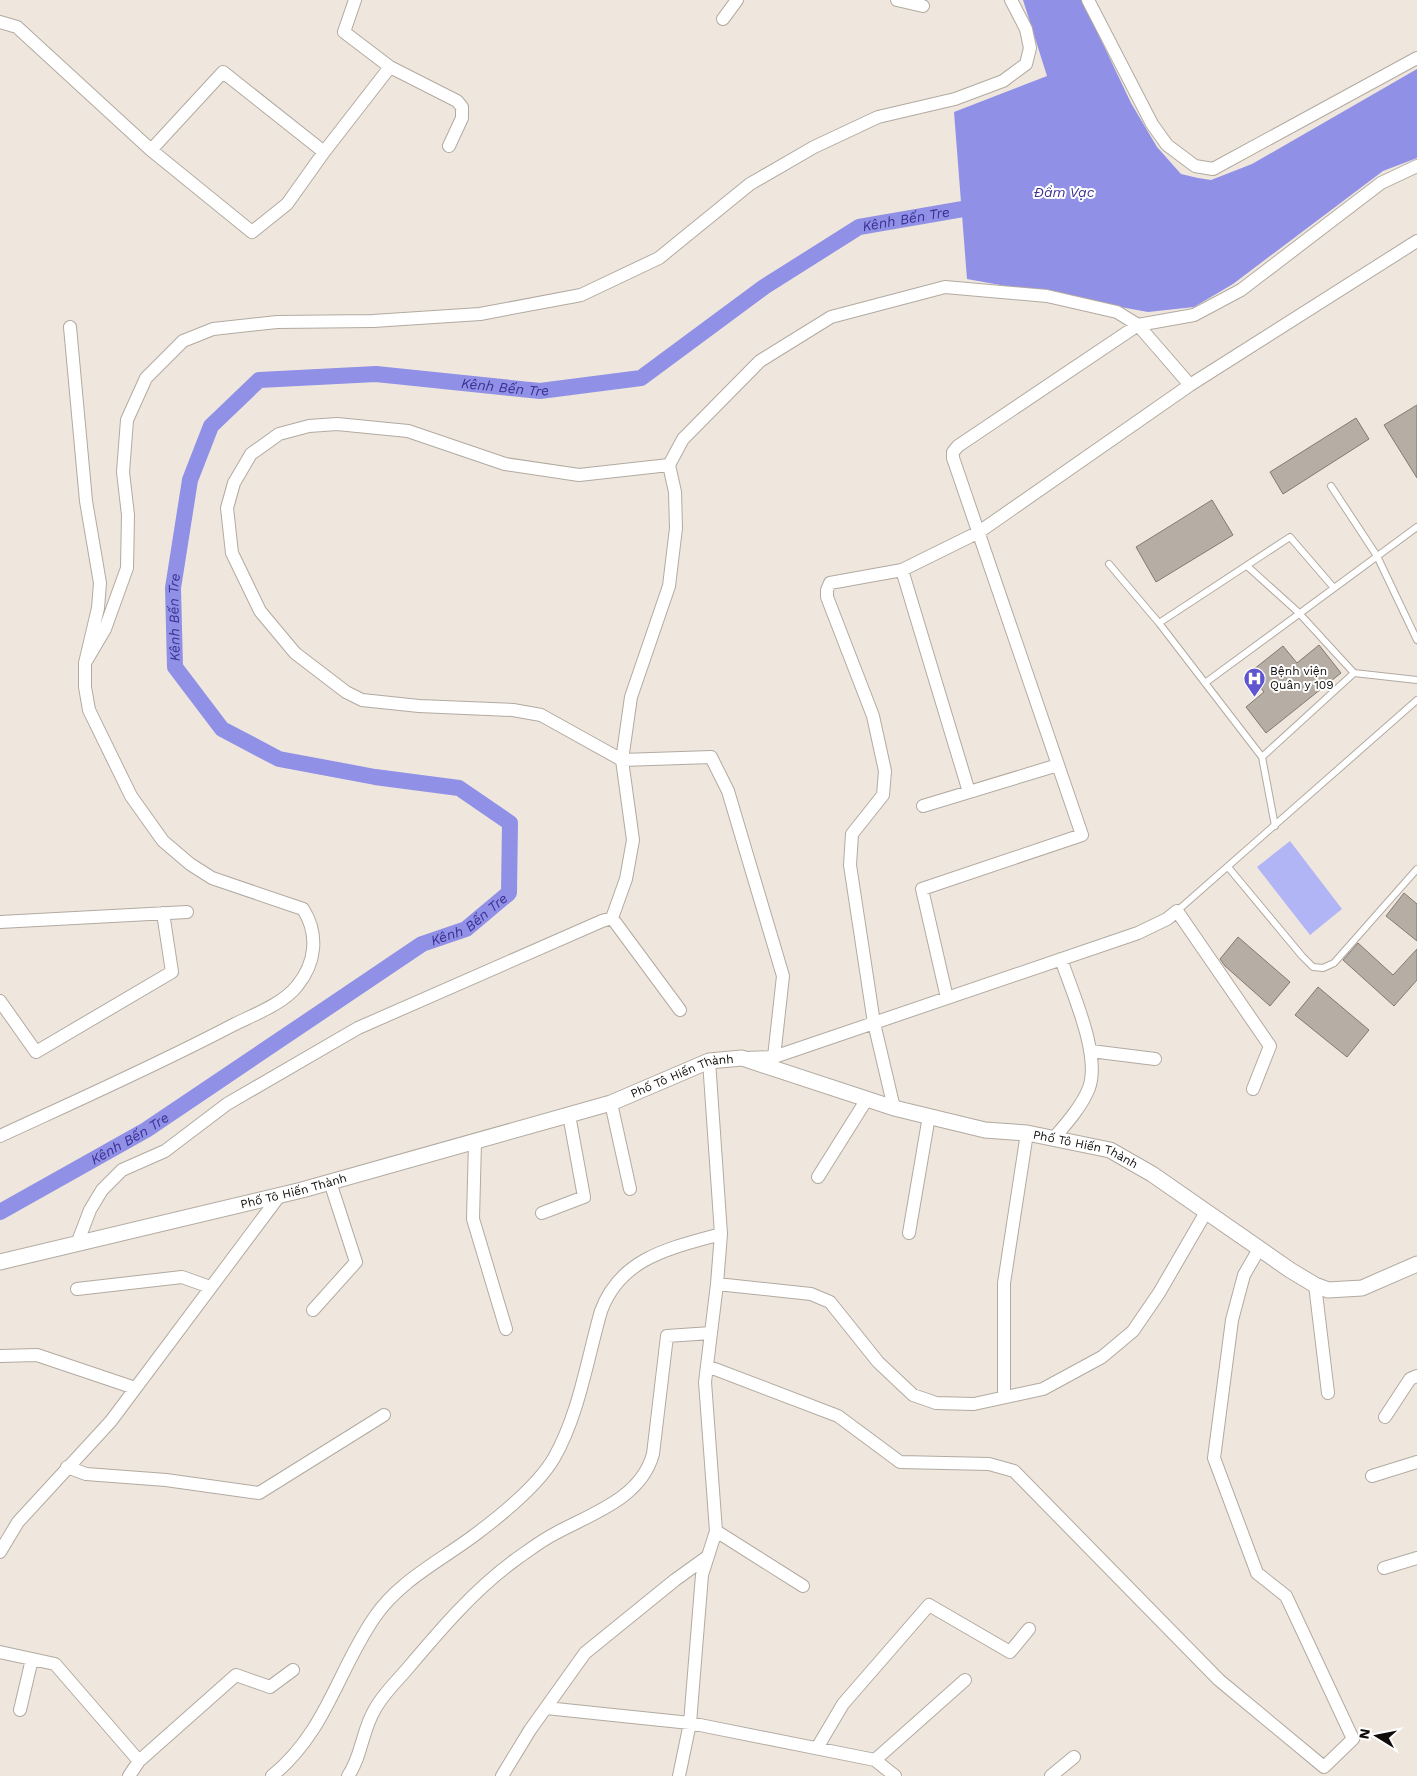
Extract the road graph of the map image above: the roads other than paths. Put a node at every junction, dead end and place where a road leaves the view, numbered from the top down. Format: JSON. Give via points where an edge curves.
{"nodes":[{"id":1,"x":355,"y":0,"type":"edge"},
{"id":2,"x":737,"y":0,"type":"edge"},
{"id":3,"x":897,"y":0,"type":"edge"},
{"id":4,"x":1011,"y":0,"type":"edge"},
{"id":5,"x":1088,"y":0,"type":"edge"},
{"id":6,"x":923,"y":6,"type":"dead end"},
{"id":7,"x":723,"y":19,"type":"dead end"},
{"id":8,"x":0,"y":22,"type":"edge"},
{"id":9,"x":1417,"y":58,"type":"edge"},
{"id":10,"x":390,"y":67,"type":"junction"},
{"id":11,"x":449,"y":146,"type":"dead end"},
{"id":12,"x":151,"y":150,"type":"junction"},
{"id":13,"x":324,"y":152,"type":"junction"},
{"id":14,"x":1417,"y":166,"type":"edge"},
{"id":15,"x":1417,"y":241,"type":"edge"},
{"id":16,"x":1138,"y":325,"type":"junction"},
{"id":17,"x":70,"y":326,"type":"dead end"},
{"id":18,"x":1190,"y":385,"type":"junction"},
{"id":19,"x":669,"y":465,"type":"junction"},
{"id":20,"x":1331,"y":486,"type":"dead end"},
{"id":21,"x":1417,"y":527,"type":"edge"},
{"id":22,"x":979,"y":532,"type":"junction"},
{"id":23,"x":1377,"y":556,"type":"junction"},
{"id":24,"x":1110,"y":564,"type":"dead end"},
{"id":25,"x":1246,"y":566,"type":"junction"},
{"id":26,"x":902,"y":570,"type":"junction"},
{"id":27,"x":1334,"y":588,"type":"junction"},
{"id":28,"x":1298,"y":612,"type":"junction"},
{"id":29,"x":1159,"y":624,"type":"junction"},
{"id":30,"x":1417,"y":640,"type":"edge"},
{"id":31,"x":84,"y":663,"type":"junction"},
{"id":32,"x":1354,"y":673,"type":"junction"},
{"id":33,"x":1417,"y":680,"type":"edge"},
{"id":34,"x":1204,"y":683,"type":"junction"},
{"id":35,"x":1417,"y":700,"type":"edge"},
{"id":36,"x":1262,"y":757,"type":"junction"},
{"id":37,"x":622,"y":760,"type":"junction"},
{"id":38,"x":1058,"y":765,"type":"junction"},
{"id":39,"x":969,"y":792,"type":"junction"},
{"id":40,"x":923,"y":806,"type":"dead end"},
{"id":41,"x":1275,"y":826,"type":"junction"},
{"id":42,"x":1228,"y":867,"type":"junction"},
{"id":43,"x":1417,"y":869,"type":"edge"},
{"id":44,"x":1177,"y":911,"type":"junction"},
{"id":45,"x":188,"y":912,"type":"dead end"},
{"id":46,"x":163,"y":914,"type":"junction"},
{"id":47,"x":612,"y":918,"type":"junction"},
{"id":48,"x":0,"y":922,"type":"edge"},
{"id":49,"x":1061,"y":959,"type":"junction"},
{"id":50,"x":947,"y":998,"type":"junction"},
{"id":51,"x":0,"y":1001,"type":"edge"},
{"id":52,"x":680,"y":1010,"type":"dead end"},
{"id":53,"x":874,"y":1022,"type":"junction"},
{"id":54,"x":1091,"y":1051,"type":"junction"},
{"id":55,"x":774,"y":1057,"type":"junction"},
{"id":56,"x":742,"y":1058,"type":"junction"},
{"id":57,"x":1155,"y":1059,"type":"dead end"},
{"id":58,"x":709,"y":1061,"type":"junction"},
{"id":59,"x":1253,"y":1089,"type":"dead end"},
{"id":60,"x":867,"y":1099,"type":"junction"},
{"id":61,"x":610,"y":1103,"type":"junction"},
{"id":62,"x":894,"y":1108,"type":"junction"},
{"id":63,"x":569,"y":1115,"type":"junction"},
{"id":64,"x":929,"y":1116,"type":"junction"},
{"id":65,"x":1027,"y":1133,"type":"junction"},
{"id":66,"x":0,"y":1136,"type":"edge"},
{"id":67,"x":1054,"y":1138,"type":"junction"},
{"id":68,"x":475,"y":1142,"type":"junction"},
{"id":69,"x":818,"y":1177,"type":"dead end"},
{"id":70,"x":330,"y":1182,"type":"junction"},
{"id":71,"x":630,"y":1189,"type":"dead end"},
{"id":72,"x":280,"y":1195,"type":"junction"},
{"id":73,"x":1206,"y":1212,"type":"junction"},
{"id":74,"x":542,"y":1213,"type":"dead end"},
{"id":75,"x":909,"y":1233,"type":"dead end"},
{"id":76,"x":721,"y":1234,"type":"junction"},
{"id":77,"x":77,"y":1244,"type":"junction"},
{"id":78,"x":1259,"y":1249,"type":"junction"},
{"id":79,"x":0,"y":1262,"type":"edge"},
{"id":80,"x":1417,"y":1264,"type":"edge"},
{"id":81,"x":717,"y":1284,"type":"junction"},
{"id":82,"x":1315,"y":1285,"type":"junction"},
{"id":83,"x":210,"y":1287,"type":"junction"},
{"id":84,"x":77,"y":1289,"type":"dead end"},
{"id":85,"x":313,"y":1310,"type":"dead end"},
{"id":86,"x":506,"y":1329,"type":"dead end"},
{"id":87,"x":711,"y":1333,"type":"junction"},
{"id":88,"x":0,"y":1356,"type":"edge"},
{"id":89,"x":707,"y":1366,"type":"junction"},
{"id":90,"x":1417,"y":1376,"type":"edge"},
{"id":91,"x":135,"y":1388,"type":"junction"},
{"id":92,"x":1328,"y":1393,"type":"dead end"},
{"id":93,"x":1004,"y":1397,"type":"junction"},
{"id":94,"x":384,"y":1415,"type":"dead end"},
{"id":95,"x":1385,"y":1417,"type":"dead end"},
{"id":96,"x":1417,"y":1462,"type":"edge"},
{"id":97,"x":67,"y":1467,"type":"junction"},
{"id":98,"x":1372,"y":1476,"type":"dead end"},
{"id":99,"x":716,"y":1531,"type":"junction"},
{"id":100,"x":0,"y":1552,"type":"edge"},
{"id":101,"x":707,"y":1557,"type":"junction"},
{"id":102,"x":1417,"y":1558,"type":"edge"},
{"id":103,"x":1384,"y":1568,"type":"dead end"},
{"id":104,"x":804,"y":1586,"type":"dead end"},
{"id":105,"x":1029,"y":1629,"type":"dead end"},
{"id":106,"x":0,"y":1652,"type":"edge"},
{"id":107,"x":32,"y":1659,"type":"junction"},
{"id":108,"x":293,"y":1670,"type":"dead end"},
{"id":109,"x":965,"y":1680,"type":"dead end"},
{"id":110,"x":546,"y":1708,"type":"junction"},
{"id":111,"x":20,"y":1710,"type":"dead end"},
{"id":112,"x":690,"y":1723,"type":"junction"},
{"id":113,"x":817,"y":1748,"type":"junction"},
{"id":114,"x":1074,"y":1757,"type":"dead end"},
{"id":115,"x":875,"y":1760,"type":"junction"},
{"id":116,"x":139,"y":1761,"type":"junction"},
{"id":117,"x":129,"y":1776,"type":"edge"},
{"id":118,"x":272,"y":1776,"type":"edge"},
{"id":119,"x":348,"y":1776,"type":"edge"},
{"id":120,"x":502,"y":1776,"type":"edge"},
{"id":121,"x":679,"y":1776,"type":"edge"},
{"id":122,"x":895,"y":1776,"type":"edge"},
{"id":123,"x":1051,"y":1776,"type":"edge"}],
"edges":[{"from":1,"to":10,"type":"street","via":[[344,32]]},
{"from":2,"to":7,"type":"street"},
{"from":3,"to":6,"type":"street"},
{"from":4,"to":31,"type":"street","via":[[1026,29],[1030,48],[1026,64],[1003,80],[955,99],[878,117],[814,147],[750,184],[659,258],[581,295],[480,314],[374,321],[277,322],[213,328],[183,340],[146,378],[128,420],[123,472],[128,515],[127,568],[105,629]]},
{"from":5,"to":9,"type":"street","via":[[1152,124],[1167,145],[1195,166],[1213,169]]},
{"from":8,"to":12,"type":"street","via":[[17,27]]},
{"from":10,"to":11,"type":"street","via":[[462,107],[462,118]]},
{"from":10,"to":13,"type":"street"},
{"from":12,"to":13,"type":"street","via":[[223,72]]},
{"from":12,"to":13,"type":"street","via":[[252,232],[287,204]]},
{"from":14,"to":16,"type":"street","via":[[1381,183],[1241,290],[1194,315]]},
{"from":15,"to":18,"type":"street"},
{"from":16,"to":18,"type":"street"},
{"from":16,"to":19,"type":"street","via":[[1117,312],[1047,296],[945,287],[831,317],[760,361],[683,439]]},
{"from":16,"to":22,"type":"street","via":[[953,452]]},
{"from":17,"to":31,"type":"street","via":[[86,501],[100,583],[98,608]]},
{"from":18,"to":22,"type":"street"},
{"from":19,"to":37,"type":"street","via":[[675,492],[676,528],[669,586],[631,697]]},
{"from":19,"to":37,"type":"street","via":[[578,475],[505,464],[408,432],[337,424],[309,426],[278,434],[251,454],[234,483],[227,508],[232,553],[260,612],[295,654],[346,692],[362,700],[541,714]]},
{"from":20,"to":23,"type":"lane"},
{"from":21,"to":23,"type":"lane"},
{"from":22,"to":26,"type":"street"},
{"from":22,"to":38,"type":"street"},
{"from":23,"to":27,"type":"lane"},
{"from":23,"to":30,"type":"lane"},
{"from":24,"to":29,"type":"lane"},
{"from":25,"to":27,"type":"lane","via":[[1290,537]]},
{"from":25,"to":28,"type":"lane"},
{"from":25,"to":29,"type":"lane"},
{"from":26,"to":39,"type":"street"},
{"from":26,"to":53,"type":"street","via":[[830,583],[827,590],[873,716],[886,771],[883,795],[852,834],[850,847]]},
{"from":27,"to":28,"type":"lane"},
{"from":28,"to":32,"type":"lane"},
{"from":28,"to":34,"type":"lane"},
{"from":29,"to":34,"type":"lane"},
{"from":31,"to":66,"type":"street","via":[[89,710],[131,796],[163,841],[212,878],[303,909],[314,935],[312,953],[297,987],[275,1003],[186,1050]]},
{"from":32,"to":33,"type":"lane"},
{"from":32,"to":36,"type":"lane"},
{"from":34,"to":36,"type":"lane"},
{"from":35,"to":41,"type":"lane"},
{"from":36,"to":41,"type":"lane"},
{"from":37,"to":47,"type":"street","via":[[633,840],[626,879]]},
{"from":37,"to":55,"type":"street","via":[[711,757],[728,791],[783,976]]},
{"from":38,"to":39,"type":"street"},
{"from":38,"to":50,"type":"street","via":[[1082,835],[922,889]]},
{"from":39,"to":40,"type":"street"},
{"from":41,"to":42,"type":"lane"},
{"from":42,"to":43,"type":"lane","via":[[1312,967],[1323,968],[1334,963]]},
{"from":42,"to":44,"type":"lane"},
{"from":44,"to":49,"type":"street","via":[[1138,933]]},
{"from":44,"to":59,"type":"street","via":[[1270,1046]]},
{"from":45,"to":46,"type":"street"},
{"from":46,"to":48,"type":"street"},
{"from":46,"to":51,"type":"street","via":[[172,972],[36,1052]]},
{"from":47,"to":52,"type":"street"},
{"from":47,"to":77,"type":"street","via":[[358,1028],[227,1104],[165,1151],[122,1170],[94,1203]]},
{"from":49,"to":50,"type":"street"},
{"from":49,"to":54,"type":"street"},
{"from":50,"to":53,"type":"street"},
{"from":53,"to":55,"type":"street"},
{"from":53,"to":62,"type":"street"},
{"from":54,"to":57,"type":"street"},
{"from":54,"to":67,"type":"street","via":[[1092,1079],[1088,1090]]},
{"from":55,"to":56,"type":"street"},
{"from":56,"to":58,"type":"street","name":"Phố Tô Hiến Thành"},
{"from":56,"to":60,"type":"street","name":"Phố Tô Hiến Thành"},
{"from":58,"to":61,"type":"street","name":"Phố Tô Hiến Thành"},
{"from":58,"to":76,"type":"street"},
{"from":60,"to":62,"type":"street","name":"Phố Tô Hiến Thành"},
{"from":60,"to":69,"type":"street"},
{"from":61,"to":63,"type":"street","name":"Phố Tô Hiến Thành"},
{"from":61,"to":71,"type":"street"},
{"from":62,"to":64,"type":"street","name":"Phố Tô Hiến Thành"},
{"from":63,"to":68,"type":"street","name":"Phố Tô Hiến Thành"},
{"from":63,"to":74,"type":"street","via":[[584,1197]]},
{"from":64,"to":65,"type":"street","name":"Phố Tô Hiến Thành","via":[[985,1130]]},
{"from":64,"to":75,"type":"street"},
{"from":65,"to":67,"type":"street","name":"Phố Tô Hiến Thành"},
{"from":65,"to":93,"type":"street","via":[[1004,1283]]},
{"from":67,"to":73,"type":"street","name":"Phố Tô Hiến Thành","via":[[1110,1150],[1152,1174]]},
{"from":68,"to":70,"type":"street","name":"Phố Tô Hiến Thành"},
{"from":68,"to":86,"type":"street","via":[[473,1219]]},
{"from":70,"to":72,"type":"street","name":"Phố Tô Hiến Thành"},
{"from":70,"to":85,"type":"street","via":[[356,1262]]},
{"from":72,"to":77,"type":"street","name":"Phố Tô Hiến Thành"},
{"from":72,"to":83,"type":"street"},
{"from":73,"to":78,"type":"street","name":"Phố Tô Hiến Thành"},
{"from":73,"to":93,"type":"street","via":[[1159,1293],[1133,1330],[1102,1358],[1043,1389]]},
{"from":76,"to":81,"type":"street"},
{"from":76,"to":118,"type":"street","via":[[664,1250],[621,1276],[607,1293],[570,1423],[553,1459],[512,1505],[392,1595],[363,1636],[317,1726]]},
{"from":77,"to":79,"type":"street","name":"Phố Tô Hiến Thành"},
{"from":78,"to":82,"type":"street","name":"Phố Tô Hiến Thành"},
{"from":78,"to":89,"type":"street","via":[[1244,1275],[1232,1320],[1214,1458],[1257,1573],[1286,1596],[1353,1739],[1324,1767],[1219,1680],[1014,1471],[989,1464],[900,1462],[838,1416]]},
{"from":80,"to":82,"type":"street","name":"Phố Tô Hiến Thành","via":[[1362,1288],[1328,1290]]},
{"from":81,"to":87,"type":"street"},
{"from":81,"to":93,"type":"street","via":[[812,1294],[830,1302],[878,1362],[913,1395],[936,1403],[974,1404]]},
{"from":82,"to":92,"type":"street"},
{"from":83,"to":84,"type":"street","via":[[182,1277]]},
{"from":83,"to":91,"type":"street"},
{"from":87,"to":89,"type":"street"},
{"from":87,"to":119,"type":"street","via":[[667,1336],[653,1454],[639,1481],[621,1499],[554,1534],[485,1584],[381,1700],[370,1719],[359,1757]]},
{"from":88,"to":91,"type":"street","via":[[37,1355]]},
{"from":89,"to":99,"type":"street","via":[[705,1382]]},
{"from":90,"to":95,"type":"street","via":[[1410,1380]]},
{"from":91,"to":97,"type":"street","via":[[111,1421]]},
{"from":94,"to":97,"type":"street","via":[[259,1493],[166,1480],[86,1474]]},
{"from":96,"to":98,"type":"street"},
{"from":97,"to":100,"type":"street","via":[[18,1522]]},
{"from":99,"to":101,"type":"street"},
{"from":99,"to":104,"type":"street"},
{"from":101,"to":110,"type":"street","via":[[585,1653]]},
{"from":101,"to":112,"type":"street","via":[[702,1574]]},
{"from":102,"to":103,"type":"street"},
{"from":105,"to":113,"type":"street","via":[[1010,1652],[929,1605],[843,1704]]},
{"from":106,"to":107,"type":"street"},
{"from":107,"to":111,"type":"street"},
{"from":107,"to":116,"type":"street","via":[[55,1664]]},
{"from":108,"to":116,"type":"street","via":[[270,1687],[236,1675]]},
{"from":109,"to":115,"type":"street"},
{"from":110,"to":112,"type":"street"},
{"from":110,"to":120,"type":"street"},
{"from":112,"to":113,"type":"street"},
{"from":112,"to":121,"type":"street"},
{"from":113,"to":115,"type":"street"},
{"from":114,"to":123,"type":"street"},
{"from":115,"to":122,"type":"street"},
{"from":116,"to":117,"type":"street"}]}
